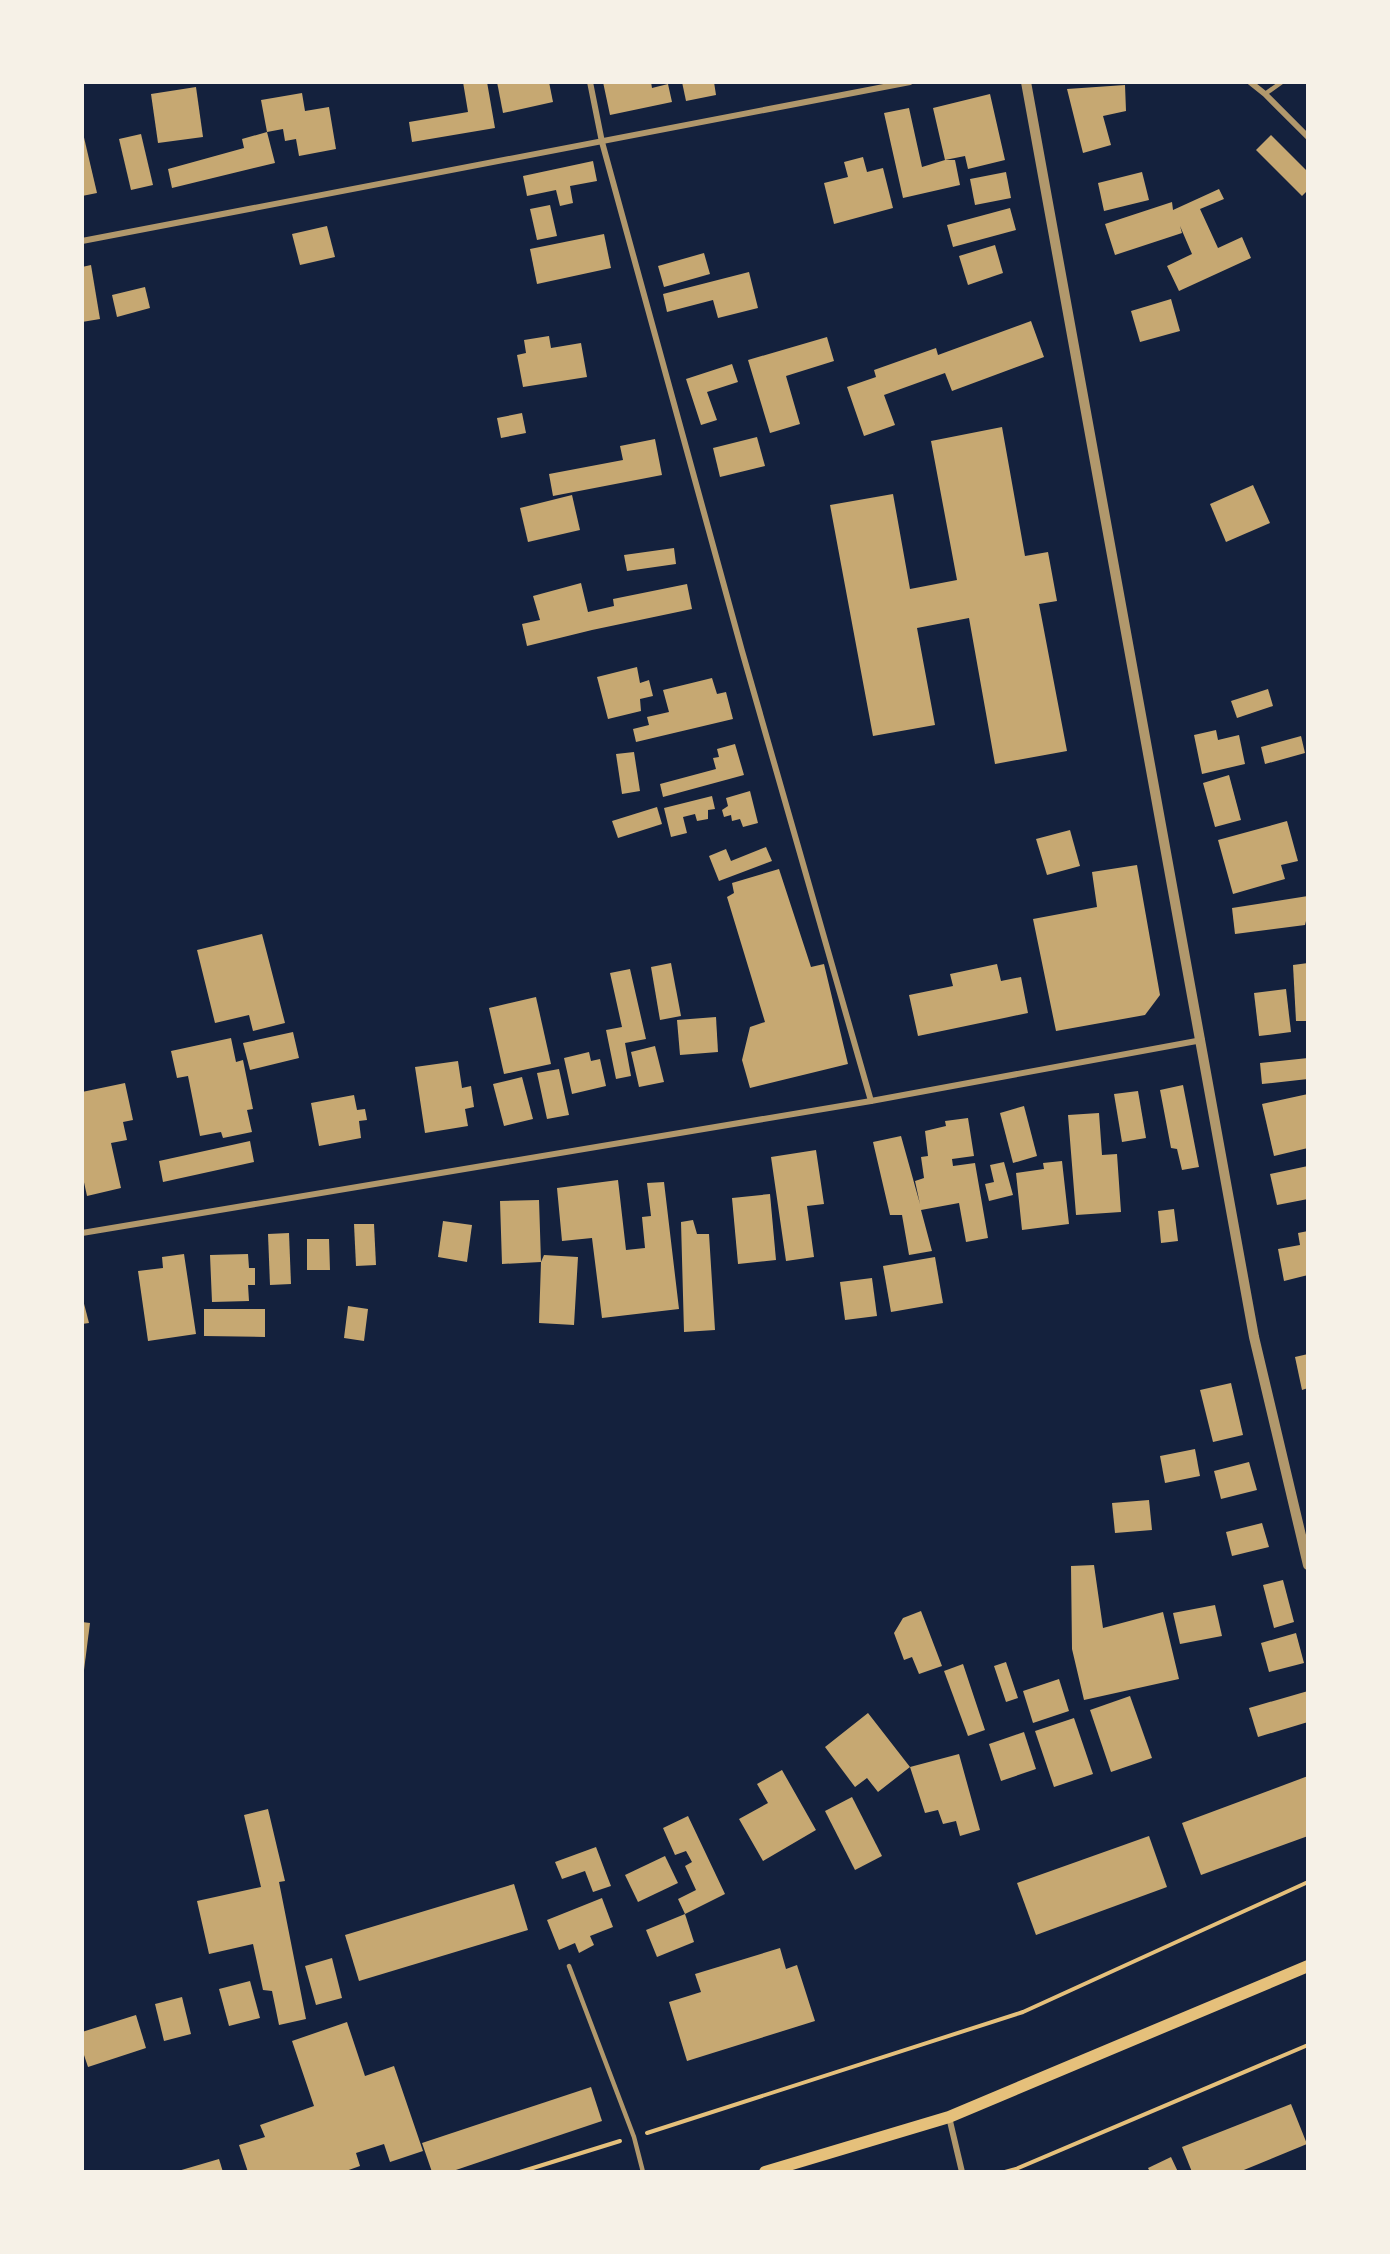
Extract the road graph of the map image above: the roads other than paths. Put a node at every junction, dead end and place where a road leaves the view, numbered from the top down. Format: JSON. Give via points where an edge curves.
{"nodes":[{"id":1,"x":590,"y":82,"type":"edge"},
{"id":2,"x":910,"y":82,"type":"edge"},
{"id":3,"x":1026,"y":82,"type":"edge"},
{"id":4,"x":1250,"y":82,"type":"edge"},
{"id":5,"x":1282,"y":82,"type":"edge"},
{"id":6,"x":1265,"y":94,"type":"junction"},
{"id":7,"x":1308,"y":137,"type":"edge"},
{"id":8,"x":602,"y":141,"type":"junction"},
{"id":9,"x":82,"y":241,"type":"edge"},
{"id":10,"x":1202,"y":1040,"type":"junction"},
{"id":11,"x":871,"y":1101,"type":"junction"},
{"id":12,"x":82,"y":1233,"type":"edge"},
{"id":13,"x":1308,"y":1565,"type":"edge"},
{"id":14,"x":569,"y":1966,"type":"dead end"},
{"id":15,"x":1308,"y":1966,"type":"edge"},
{"id":16,"x":949,"y":2117,"type":"junction"},
{"id":17,"x":643,"y":2172,"type":"edge"},
{"id":18,"x":765,"y":2172,"type":"edge"},
{"id":19,"x":962,"y":2172,"type":"edge"}],
"edges":[{"from":1,"to":8,"type":"street"},
{"from":2,"to":8,"type":"street"},
{"from":3,"to":10,"type":"street"},
{"from":4,"to":6,"type":"street"},
{"from":5,"to":6,"type":"lane"},
{"from":6,"to":7,"type":"street"},
{"from":8,"to":9,"type":"street"},
{"from":8,"to":11,"type":"street"},
{"from":10,"to":11,"type":"street"},
{"from":10,"to":13,"type":"street","via":[[1254,1337]]},
{"from":11,"to":12,"type":"street"},
{"from":14,"to":17,"type":"lane","via":[[634,2137]]},
{"from":15,"to":16,"type":"main road"},
{"from":16,"to":18,"type":"main road"},
{"from":16,"to":19,"type":"street"}]}
